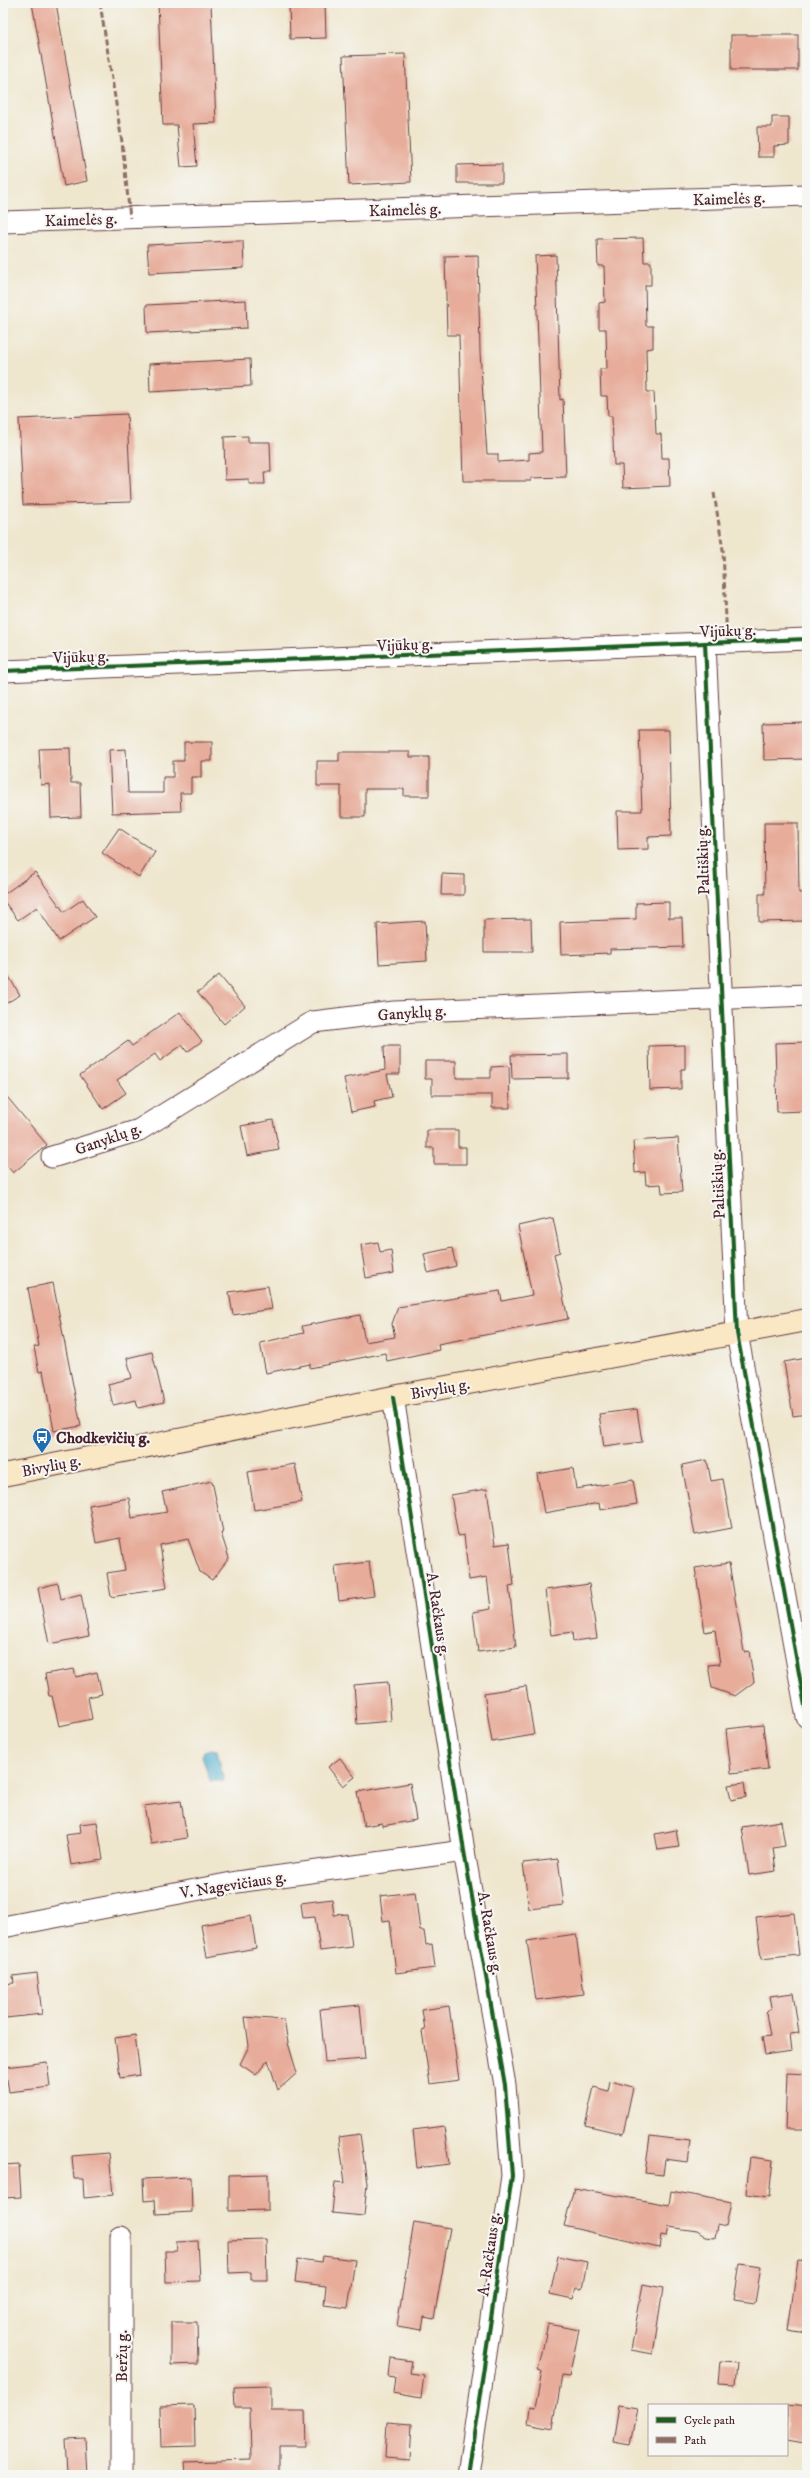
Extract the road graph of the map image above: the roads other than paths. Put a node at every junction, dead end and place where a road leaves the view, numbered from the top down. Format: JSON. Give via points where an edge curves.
{"nodes":[{"id":1,"x":807,"y":196,"type":"edge"},
{"id":2,"x":3,"y":222,"type":"edge"},
{"id":3,"x":807,"y":639,"type":"edge"},
{"id":4,"x":705,"y":643,"type":"junction"},
{"id":5,"x":3,"y":671,"type":"edge"},
{"id":6,"x":807,"y":995,"type":"edge"},
{"id":7,"x":720,"y":1000,"type":"junction"},
{"id":8,"x":52,"y":1157,"type":"dead end"},
{"id":9,"x":807,"y":1320,"type":"edge"},
{"id":10,"x":737,"y":1333,"type":"junction"},
{"id":11,"x":393,"y":1397,"type":"junction"},
{"id":12,"x":3,"y":1475,"type":"edge"},
{"id":13,"x":807,"y":1717,"type":"edge"},
{"id":14,"x":464,"y":1851,"type":"junction"},
{"id":15,"x":3,"y":1927,"type":"edge"},
{"id":16,"x":121,"y":2237,"type":"dead end"},
{"id":17,"x":121,"y":2475,"type":"edge"},
{"id":18,"x":468,"y":2475,"type":"edge"}],
"edges":[{"from":1,"to":2,"type":"street","name":"Kaimelės g."},
{"from":3,"to":4,"type":"street","name":"Vijūkų g."},
{"from":4,"to":5,"type":"street","name":"Vijūkų g."},
{"from":4,"to":7,"type":"street","name":"Paltiškių g."},
{"from":6,"to":7,"type":"street","name":"Ganyklų g."},
{"from":7,"to":8,"type":"street","name":"Ganyklų g.","via":[[394,1012],[314,1022],[139,1130]]},
{"from":7,"to":10,"type":"street","name":"Paltiškių g."},
{"from":9,"to":10,"type":"street","name":"Bivylių g."},
{"from":10,"to":11,"type":"street","name":"Bivylių g."},
{"from":10,"to":13,"type":"street","name":"Paltiškių g."},
{"from":11,"to":12,"type":"street","name":"Bivylių g."},
{"from":11,"to":14,"type":"street","name":"A. Račkaus g."},
{"from":14,"to":15,"type":"street","name":"V. Nagevičiaus g.","via":[[237,1882]]},
{"from":14,"to":18,"type":"street","name":"A. Račkaus g.","via":[[505,2085],[512,2176]]},
{"from":16,"to":17,"type":"street","name":"Beržų g."}]}
